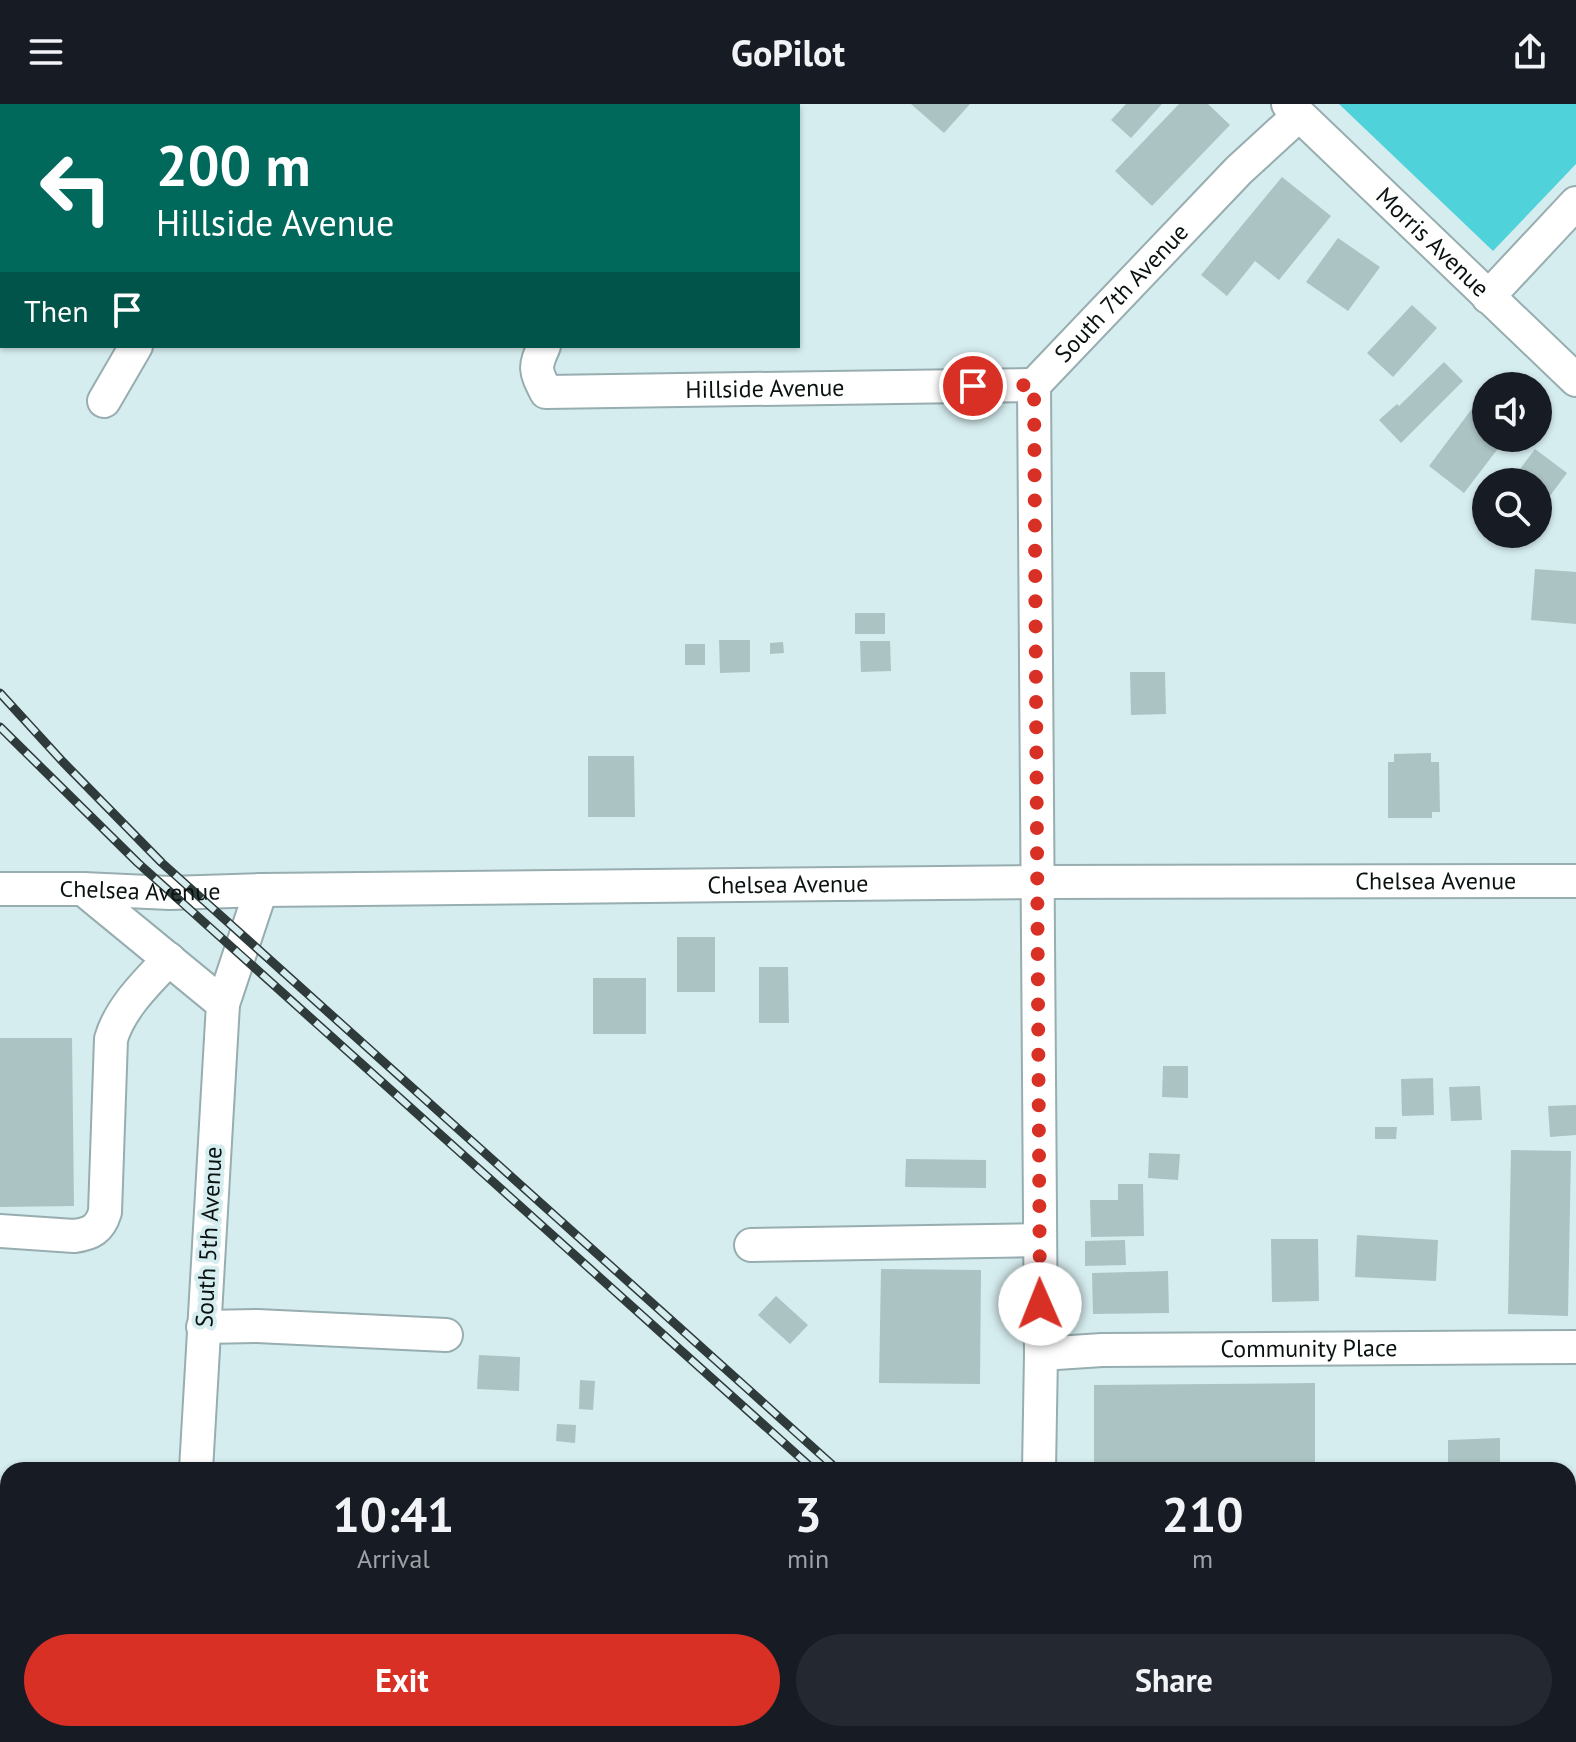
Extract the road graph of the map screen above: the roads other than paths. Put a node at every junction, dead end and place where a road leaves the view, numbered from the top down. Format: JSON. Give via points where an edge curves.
{"nodes":[{"id":1,"x":1294,"y":110,"type":"edge"},
{"id":2,"x":1576,"y":203,"type":"edge"},
{"id":3,"x":1488,"y":297,"type":"junction"},
{"id":4,"x":135,"y":348,"type":"edge"},
{"id":5,"x":543,"y":348,"type":"edge"},
{"id":6,"x":1576,"y":380,"type":"edge"},
{"id":7,"x":1034,"y":385,"type":"junction"},
{"id":8,"x":104,"y":401,"type":"dead end"},
{"id":9,"x":1576,"y":881,"type":"edge"},
{"id":10,"x":1038,"y":882,"type":"junction"},
{"id":11,"x":0,"y":889,"type":"edge"},
{"id":12,"x":83,"y":889,"type":"junction"},
{"id":13,"x":261,"y":890,"type":"junction"},
{"id":14,"x":169,"y":959,"type":"junction"},
{"id":15,"x":223,"y":1004,"type":"junction"},
{"id":16,"x":0,"y":1231,"type":"edge"},
{"id":17,"x":1040,"y":1240,"type":"junction"},
{"id":18,"x":751,"y":1245,"type":"dead end"},
{"id":19,"x":203,"y":1327,"type":"junction"},
{"id":20,"x":446,"y":1335,"type":"dead end"},
{"id":21,"x":1576,"y":1347,"type":"edge"},
{"id":22,"x":1041,"y":1354,"type":"junction"},
{"id":23,"x":196,"y":1462,"type":"edge"},
{"id":24,"x":1039,"y":1462,"type":"edge"}],
"edges":[{"from":1,"to":3,"type":"street","name":"Morris Avenue"},
{"from":1,"to":7,"type":"street","name":"South 7th Avenue"},
{"from":2,"to":3,"type":"street"},
{"from":3,"to":6,"type":"street","name":"Morris Avenue"},
{"from":4,"to":8,"type":"street"},
{"from":5,"to":7,"type":"street","name":"Hillside Avenue","via":[[536,364],[546,392]]},
{"from":7,"to":10,"type":"street"},
{"from":9,"to":10,"type":"street","name":"Chelsea Avenue"},
{"from":10,"to":13,"type":"street","name":"Chelsea Avenue"},
{"from":10,"to":17,"type":"street"},
{"from":11,"to":12,"type":"street","name":"Chelsea Avenue"},
{"from":12,"to":13,"type":"street","name":"Chelsea Avenue"},
{"from":12,"to":14,"type":"street"},
{"from":13,"to":15,"type":"street","name":"South 5th Avenue"},
{"from":14,"to":15,"type":"street"},
{"from":14,"to":16,"type":"street","via":[[120,1018],[111,1039],[102,1222],[87,1235]]},
{"from":15,"to":19,"type":"street","name":"South 5th Avenue"},
{"from":17,"to":18,"type":"street"},
{"from":17,"to":22,"type":"street"},
{"from":19,"to":20,"type":"street"},
{"from":19,"to":23,"type":"street","name":"South 5th Avenue"},
{"from":21,"to":22,"type":"street","name":"Community Place"},
{"from":22,"to":24,"type":"street"}]}
